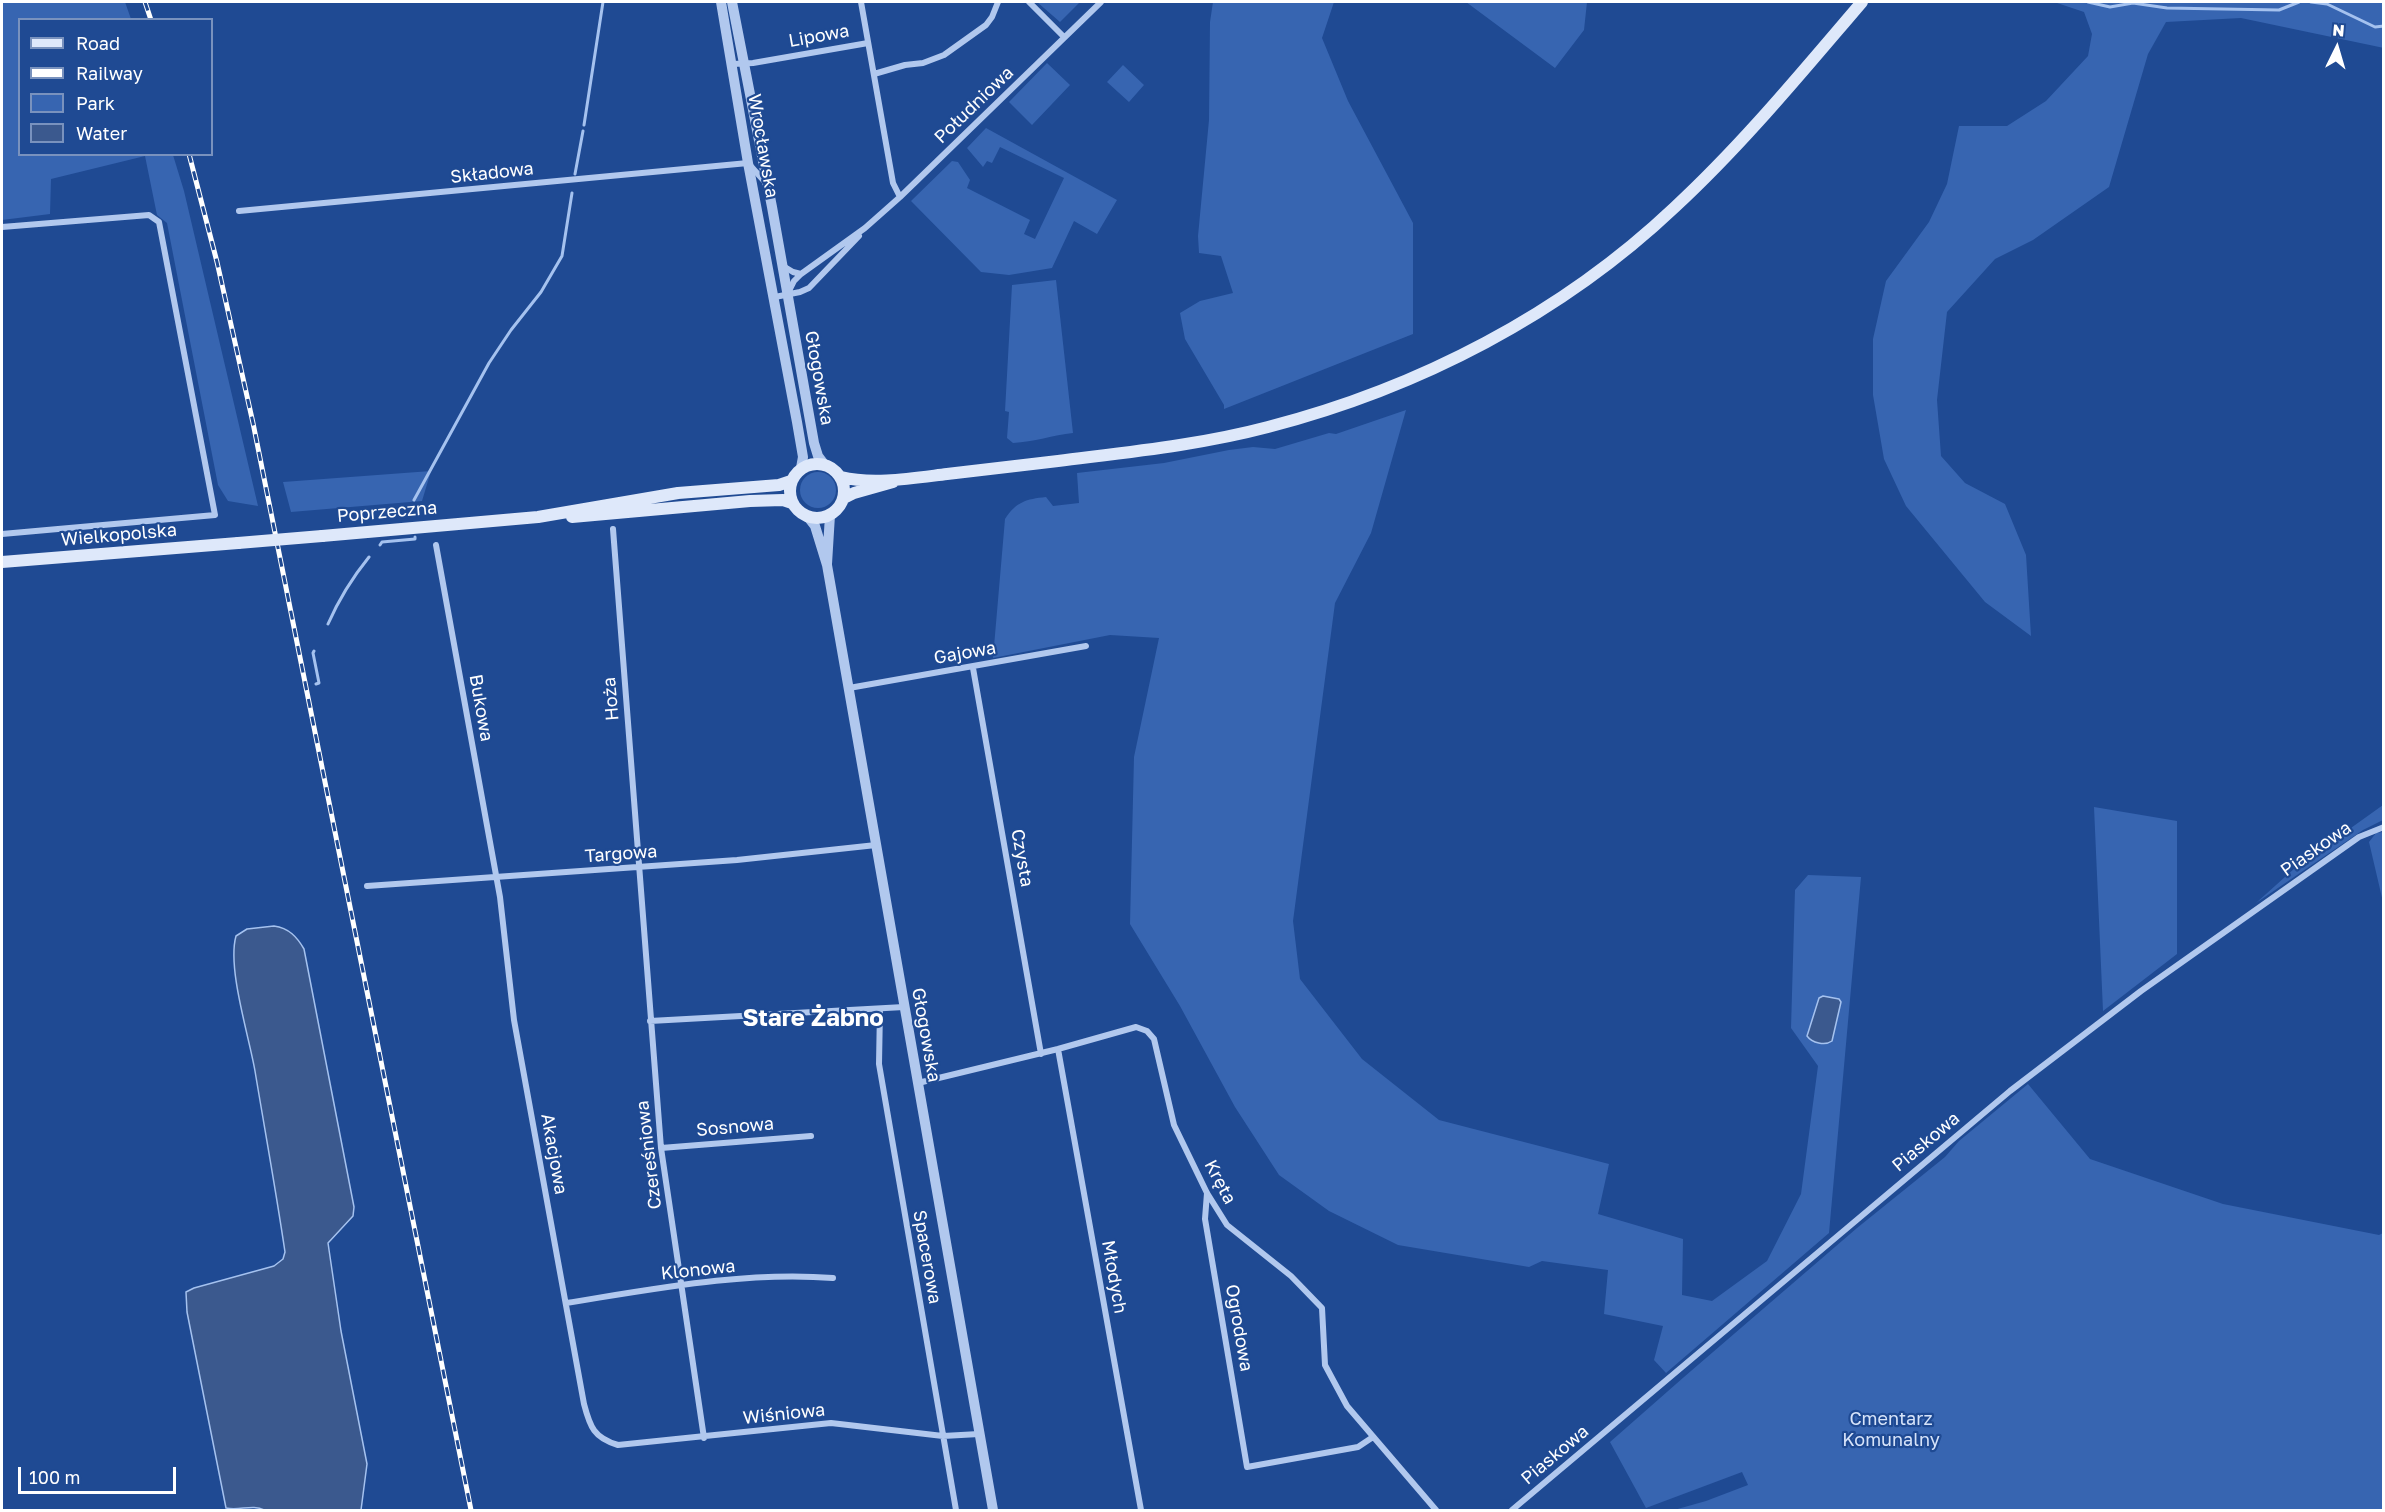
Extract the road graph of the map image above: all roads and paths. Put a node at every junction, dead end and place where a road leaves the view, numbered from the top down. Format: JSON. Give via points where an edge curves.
{"nodes":[{"id":1,"x":721,"y":2,"type":"edge"},
{"id":2,"x":732,"y":2,"type":"edge"},
{"id":3,"x":861,"y":2,"type":"edge"},
{"id":4,"x":998,"y":2,"type":"edge"},
{"id":5,"x":1029,"y":2,"type":"edge"},
{"id":6,"x":1101,"y":2,"type":"edge"},
{"id":7,"x":1862,"y":2,"type":"edge"},
{"id":8,"x":1064,"y":37,"type":"junction"},
{"id":9,"x":868,"y":43,"type":"junction"},
{"id":10,"x":738,"y":64,"type":"junction"},
{"id":11,"x":874,"y":74,"type":"junction"},
{"id":12,"x":760,"y":147,"type":"junction"},
{"id":13,"x":748,"y":163,"type":"junction"},
{"id":14,"x":768,"y":187,"type":"junction"},
{"id":15,"x":900,"y":197,"type":"junction"},
{"id":16,"x":239,"y":211,"type":"dead end"},
{"id":17,"x":2,"y":227,"type":"edge"},
{"id":18,"x":865,"y":228,"type":"junction"},
{"id":19,"x":782,"y":266,"type":"junction"},
{"id":20,"x":801,"y":274,"type":"junction"},
{"id":21,"x":788,"y":294,"type":"junction"},
{"id":22,"x":775,"y":297,"type":"junction"},
{"id":23,"x":824,"y":464,"type":"junction"},
{"id":24,"x":801,"y":468,"type":"junction"},
{"id":25,"x":841,"y":477,"type":"junction"},
{"id":26,"x":900,"y":480,"type":"junction"},
{"id":27,"x":791,"y":481,"type":"junction"},
{"id":28,"x":843,"y":498,"type":"junction"},
{"id":29,"x":792,"y":503,"type":"junction"},
{"id":30,"x":830,"y":515,"type":"junction"},
{"id":31,"x":538,"y":517,"type":"junction"},
{"id":32,"x":808,"y":517,"type":"junction"},
{"id":33,"x":613,"y":529,"type":"dead end"},
{"id":34,"x":2,"y":534,"type":"edge"},
{"id":35,"x":238,"y":543,"type":"joint"},
{"id":36,"x":435,"y":545,"type":"dead end"},
{"id":37,"x":2,"y":562,"type":"edge"},
{"id":38,"x":827,"y":565,"type":"junction"},
{"id":39,"x":1086,"y":646,"type":"dead end"},
{"id":40,"x":973,"y":668,"type":"junction"},
{"id":41,"x":849,"y":688,"type":"junction"},
{"id":42,"x":2384,"y":826,"type":"edge"},
{"id":43,"x":876,"y":845,"type":"junction"},
{"id":44,"x":639,"y":868,"type":"junction"},
{"id":45,"x":496,"y":877,"type":"junction"},
{"id":46,"x":367,"y":886,"type":"dead end"},
{"id":47,"x":904,"y":1007,"type":"junction"},
{"id":48,"x":880,"y":1009,"type":"junction"},
{"id":49,"x":650,"y":1022,"type":"junction"},
{"id":50,"x":1058,"y":1049,"type":"junction"},
{"id":51,"x":1041,"y":1054,"type":"junction"},
{"id":52,"x":918,"y":1083,"type":"junction"},
{"id":53,"x":811,"y":1136,"type":"dead end"},
{"id":54,"x":661,"y":1148,"type":"junction"},
{"id":55,"x":1207,"y":1193,"type":"junction"},
{"id":56,"x":833,"y":1278,"type":"dead end"},
{"id":57,"x":681,"y":1285,"type":"junction"},
{"id":58,"x":566,"y":1303,"type":"junction"},
{"id":59,"x":594,"y":1433,"type":"joint"},
{"id":60,"x":979,"y":1434,"type":"junction"},
{"id":61,"x":943,"y":1436,"type":"junction"},
{"id":62,"x":704,"y":1437,"type":"junction"},
{"id":63,"x":1373,"y":1437,"type":"junction"},
{"id":64,"x":956,"y":1510,"type":"edge"},
{"id":65,"x":993,"y":1510,"type":"edge"},
{"id":66,"x":1141,"y":1510,"type":"edge"},
{"id":67,"x":1436,"y":1510,"type":"edge"},
{"id":68,"x":1512,"y":1510,"type":"edge"}],
"edges":[{"from":1,"to":10,"type":"street","name":"Wrocławska"},
{"from":2,"to":10,"type":"street","name":"Wrocławska"},
{"from":3,"to":9,"type":"street"},
{"from":4,"to":11,"type":"street","via":[[986,25],[944,56]]},
{"from":5,"to":8,"type":"street"},
{"from":6,"to":8,"type":"street","name":"Południowa"},
{"from":7,"to":26,"type":"main road","via":[[1749,132],[1674,209],[1586,280],[1483,345],[1354,401],[1267,427],[1148,450]]},
{"from":8,"to":15,"type":"street","name":"Południowa"},
{"from":9,"to":10,"type":"street","name":"Lipowa"},
{"from":9,"to":11,"type":"street","name":"Lipowa"},
{"from":10,"to":12,"type":"street","name":"Wrocławska"},
{"from":10,"to":13,"type":"street","name":"Wrocławska"},
{"from":11,"to":15,"type":"street","name":"Lipowa","via":[[893,183]]},
{"from":12,"to":13,"type":"street"},
{"from":12,"to":14,"type":"street","name":"Wrocławska"},
{"from":13,"to":14,"type":"street"},
{"from":13,"to":16,"type":"street","name":"Składowa"},
{"from":13,"to":22,"type":"street","name":"Wrocławska"},
{"from":14,"to":19,"type":"street","name":"Wrocławska"},
{"from":15,"to":18,"type":"street","name":"Południowa"},
{"from":17,"to":34,"type":"street","via":[[149,215],[159,222],[215,515]]},
{"from":18,"to":20,"type":"street","name":"Południowa"},
{"from":18,"to":21,"type":"street","name":"Południowa","via":[[809,288]]},
{"from":19,"to":20,"type":"street"},
{"from":19,"to":21,"type":"street","name":"Wrocławska"},
{"from":20,"to":21,"type":"street","name":"Południowa"},
{"from":21,"to":22,"type":"street","name":"Południowa"},
{"from":21,"to":23,"type":"street","name":"Głogowska","via":[[814,443]]},
{"from":22,"to":24,"type":"street","name":"Głogowska","via":[[801,445]]},
{"from":23,"to":24,"type":"main road"},
{"from":23,"to":25,"type":"main road"},
{"from":24,"to":27,"type":"main road"},
{"from":25,"to":26,"type":"main road"},
{"from":25,"to":28,"type":"main road"},
{"from":26,"to":28,"type":"main road"},
{"from":27,"to":29,"type":"main road"},
{"from":27,"to":31,"type":"main road","name":"Poprzeczna","via":[[678,494]]},
{"from":28,"to":30,"type":"main road"},
{"from":29,"to":31,"type":"main road","name":"Poprzeczna","via":[[750,501],[590,517]]},
{"from":29,"to":32,"type":"main road"},
{"from":30,"to":32,"type":"main road"},
{"from":30,"to":38,"type":"street","name":"Głogowska"},
{"from":31,"to":35,"type":"main road","name":"Poprzeczna","bridge":true},
{"from":32,"to":38,"type":"street","name":"Głogowska","via":[[815,526]]},
{"from":33,"to":44,"type":"street","name":"Hoża"},
{"from":35,"to":37,"type":"main road","name":"Wielkopolska"},
{"from":36,"to":45,"type":"street","name":"Bukowa"},
{"from":38,"to":41,"type":"street","name":"Głogowska"},
{"from":39,"to":40,"type":"street","name":"Gajowa"},
{"from":40,"to":41,"type":"street","name":"Gajowa"},
{"from":40,"to":51,"type":"street","name":"Czysta"},
{"from":41,"to":43,"type":"street","name":"Głogowska"},
{"from":42,"to":68,"type":"street","name":"Piaskowa","via":[[2359,837],[2150,984],[2010,1091]]},
{"from":43,"to":44,"type":"street","name":"Targowa"},
{"from":43,"to":47,"type":"street","name":"Głogowska"},
{"from":44,"to":45,"type":"street","name":"Targowa"},
{"from":44,"to":49,"type":"street","name":"Czereśniowa"},
{"from":45,"to":46,"type":"street","name":"Targowa"},
{"from":45,"to":58,"type":"street","name":"Akacjowa","via":[[514,1020]]},
{"from":47,"to":48,"type":"street"},
{"from":47,"to":52,"type":"street","name":"Głogowska"},
{"from":48,"to":49,"type":"street"},
{"from":48,"to":61,"type":"street","name":"Spacerowa","via":[[879,1065]]},
{"from":49,"to":54,"type":"street","name":"Czereśniowa"},
{"from":50,"to":51,"type":"street","name":"Kręta"},
{"from":50,"to":55,"type":"street","name":"Kręta","via":[[1136,1027],[1147,1031],[1154,1039],[1174,1125]]},
{"from":50,"to":66,"type":"street","name":"Młodych"},
{"from":51,"to":52,"type":"street","name":"Kręta"},
{"from":52,"to":60,"type":"street","name":"Głogowska"},
{"from":53,"to":54,"type":"street","name":"Sosnowa"},
{"from":54,"to":57,"type":"street","name":"Czereśniowa"},
{"from":55,"to":63,"type":"street","name":"Kręta","via":[[1227,1225],[1291,1276],[1322,1308],[1325,1365],[1347,1406]]},
{"from":55,"to":63,"type":"street","name":"Ogrodowa","via":[[1205,1219],[1247,1467],[1358,1448]]},
{"from":56,"to":57,"type":"street","name":"Klonowa","via":[[798,1276]]},
{"from":57,"to":58,"type":"street","name":"Klonowa"},
{"from":57,"to":62,"type":"street","name":"Czereśniowa"},
{"from":58,"to":59,"type":"street","name":"Akacjowa","via":[[584,1404]]},
{"from":59,"to":62,"type":"street","name":"Wiśniowa","via":[[618,1445]]},
{"from":60,"to":61,"type":"street","name":"Wiśniowa"},
{"from":60,"to":65,"type":"street","name":"Głogowska"},
{"from":61,"to":62,"type":"street","name":"Wiśniowa","via":[[831,1423]]},
{"from":61,"to":64,"type":"street","name":"Spacerowa"},
{"from":63,"to":67,"type":"street","name":"Kręta"}]}
